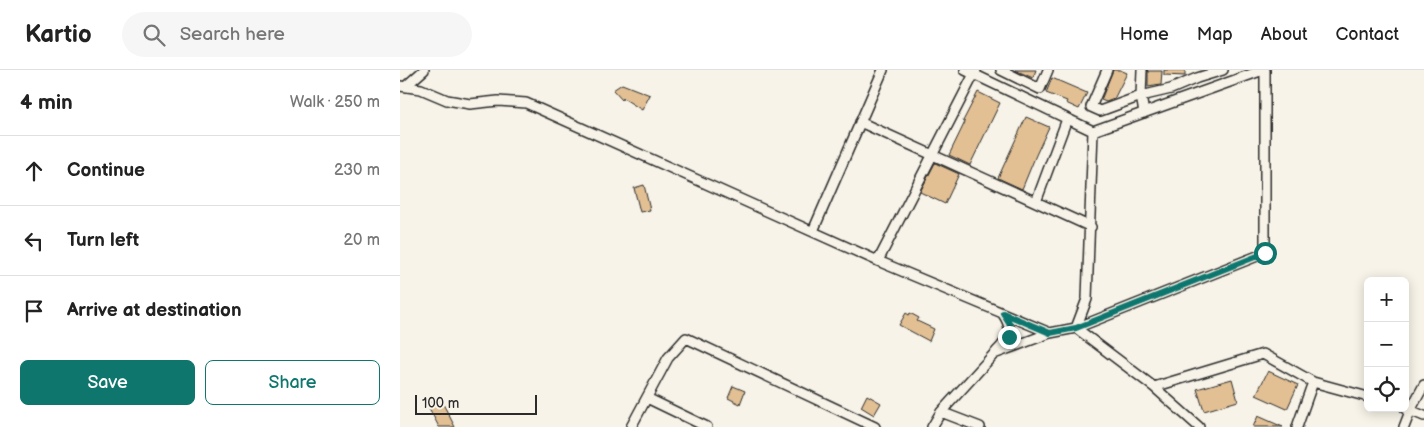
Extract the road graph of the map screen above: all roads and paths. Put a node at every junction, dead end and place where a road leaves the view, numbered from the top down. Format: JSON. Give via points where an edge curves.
{"nodes":[{"id":1,"x":424,"y":70,"type":"edge"},
{"id":2,"x":883,"y":70,"type":"edge"},
{"id":3,"x":965,"y":70,"type":"edge"},
{"id":4,"x":1002,"y":70,"type":"edge"},
{"id":5,"x":1048,"y":70,"type":"edge"},
{"id":6,"x":1107,"y":70,"type":"edge"},
{"id":7,"x":1142,"y":70,"type":"edge"},
{"id":8,"x":1223,"y":70,"type":"edge"},
{"id":9,"x":1264,"y":70,"type":"edge"},
{"id":10,"x":975,"y":72,"type":"edge"},
{"id":11,"x":1197,"y":74,"type":"edge"},
{"id":12,"x":403,"y":86,"type":"edge"},
{"id":13,"x":1141,"y":96,"type":"junction"},
{"id":14,"x":1144,"y":113,"type":"junction"},
{"id":15,"x":1067,"y":119,"type":"junction"},
{"id":16,"x":860,"y":122,"type":"junction"},
{"id":17,"x":1093,"y":131,"type":"junction"},
{"id":18,"x":932,"y":155,"type":"junction"},
{"id":19,"x":1036,"y":202,"type":"junction"},
{"id":20,"x":1091,"y":227,"type":"junction"},
{"id":21,"x":813,"y":231,"type":"junction"},
{"id":22,"x":878,"y":261,"type":"junction"},
{"id":23,"x":1003,"y":313,"type":"junction"},
{"id":24,"x":1076,"y":328,"type":"junction"},
{"id":25,"x":1050,"y":333,"type":"junction"},
{"id":26,"x":994,"y":354,"type":"junction"},
{"id":27,"x":1313,"y":382,"type":"junction"},
{"id":28,"x":1424,"y":385,"type":"edge"},
{"id":29,"x":1154,"y":387,"type":"junction"},
{"id":30,"x":1364,"y":396,"type":"edge"},
{"id":31,"x":647,"y":398,"type":"junction"},
{"id":32,"x":1409,"y":407,"type":"edge"},
{"id":33,"x":1409,"y":408,"type":"edge"},
{"id":34,"x":942,"y":412,"type":"junction"},
{"id":35,"x":1407,"y":412,"type":"edge"},
{"id":36,"x":1424,"y":416,"type":"edge"},
{"id":37,"x":1188,"y":422,"type":"edge"},
{"id":38,"x":631,"y":427,"type":"edge"},
{"id":39,"x":707,"y":427,"type":"edge"},
{"id":40,"x":875,"y":427,"type":"edge"},
{"id":41,"x":932,"y":427,"type":"edge"},
{"id":42,"x":980,"y":427,"type":"edge"},
{"id":43,"x":1199,"y":427,"type":"edge"},
{"id":44,"x":1297,"y":427,"type":"edge"},
{"id":45,"x":1404,"y":427,"type":"edge"}],
"edges":[{"from":1,"to":12,"type":"street"},
{"from":2,"to":16,"type":"street"},
{"from":3,"to":10,"type":"street"},
{"from":4,"to":5,"type":"street","via":[[1040,89]]},
{"from":6,"to":13,"type":"street","via":[[1091,107],[1100,111]]},
{"from":7,"to":13,"type":"street"},
{"from":8,"to":11,"type":"street"},
{"from":9,"to":14,"type":"street"},
{"from":9,"to":24,"type":"street","via":[[1265,253]]},
{"from":10,"to":15,"type":"street"},
{"from":10,"to":18,"type":"street"},
{"from":11,"to":13,"type":"street","via":[[1171,89]]},
{"from":12,"to":21,"type":"street","via":[[470,104],[526,103]]},
{"from":13,"to":14,"type":"street"},
{"from":14,"to":17,"type":"street"},
{"from":15,"to":17,"type":"street"},
{"from":15,"to":19,"type":"street"},
{"from":16,"to":18,"type":"street"},
{"from":16,"to":21,"type":"street"},
{"from":17,"to":20,"type":"street"},
{"from":18,"to":19,"type":"street"},
{"from":18,"to":22,"type":"street"},
{"from":19,"to":20,"type":"street"},
{"from":20,"to":24,"type":"street","via":[[1088,299]]},
{"from":21,"to":22,"type":"street"},
{"from":22,"to":23,"type":"street"},
{"from":23,"to":25,"type":"street"},
{"from":23,"to":26,"type":"street","via":[[1010,324],[1009,337]]},
{"from":24,"to":25,"type":"street"},
{"from":24,"to":29,"type":"street"},
{"from":25,"to":26,"type":"street"},
{"from":26,"to":34,"type":"street"},
{"from":27,"to":29,"type":"street","via":[[1263,354]]},
{"from":27,"to":30,"type":"street"},
{"from":27,"to":44,"type":"street"},
{"from":28,"to":32,"type":"street"},
{"from":29,"to":37,"type":"street"},
{"from":31,"to":38,"type":"street"},
{"from":31,"to":39,"type":"street"},
{"from":31,"to":40,"type":"street","via":[[668,358],[686,338]]},
{"from":33,"to":36,"type":"street"},
{"from":34,"to":41,"type":"street"},
{"from":34,"to":42,"type":"street"},
{"from":35,"to":45,"type":"street"},
{"from":37,"to":43,"type":"street"}]}
